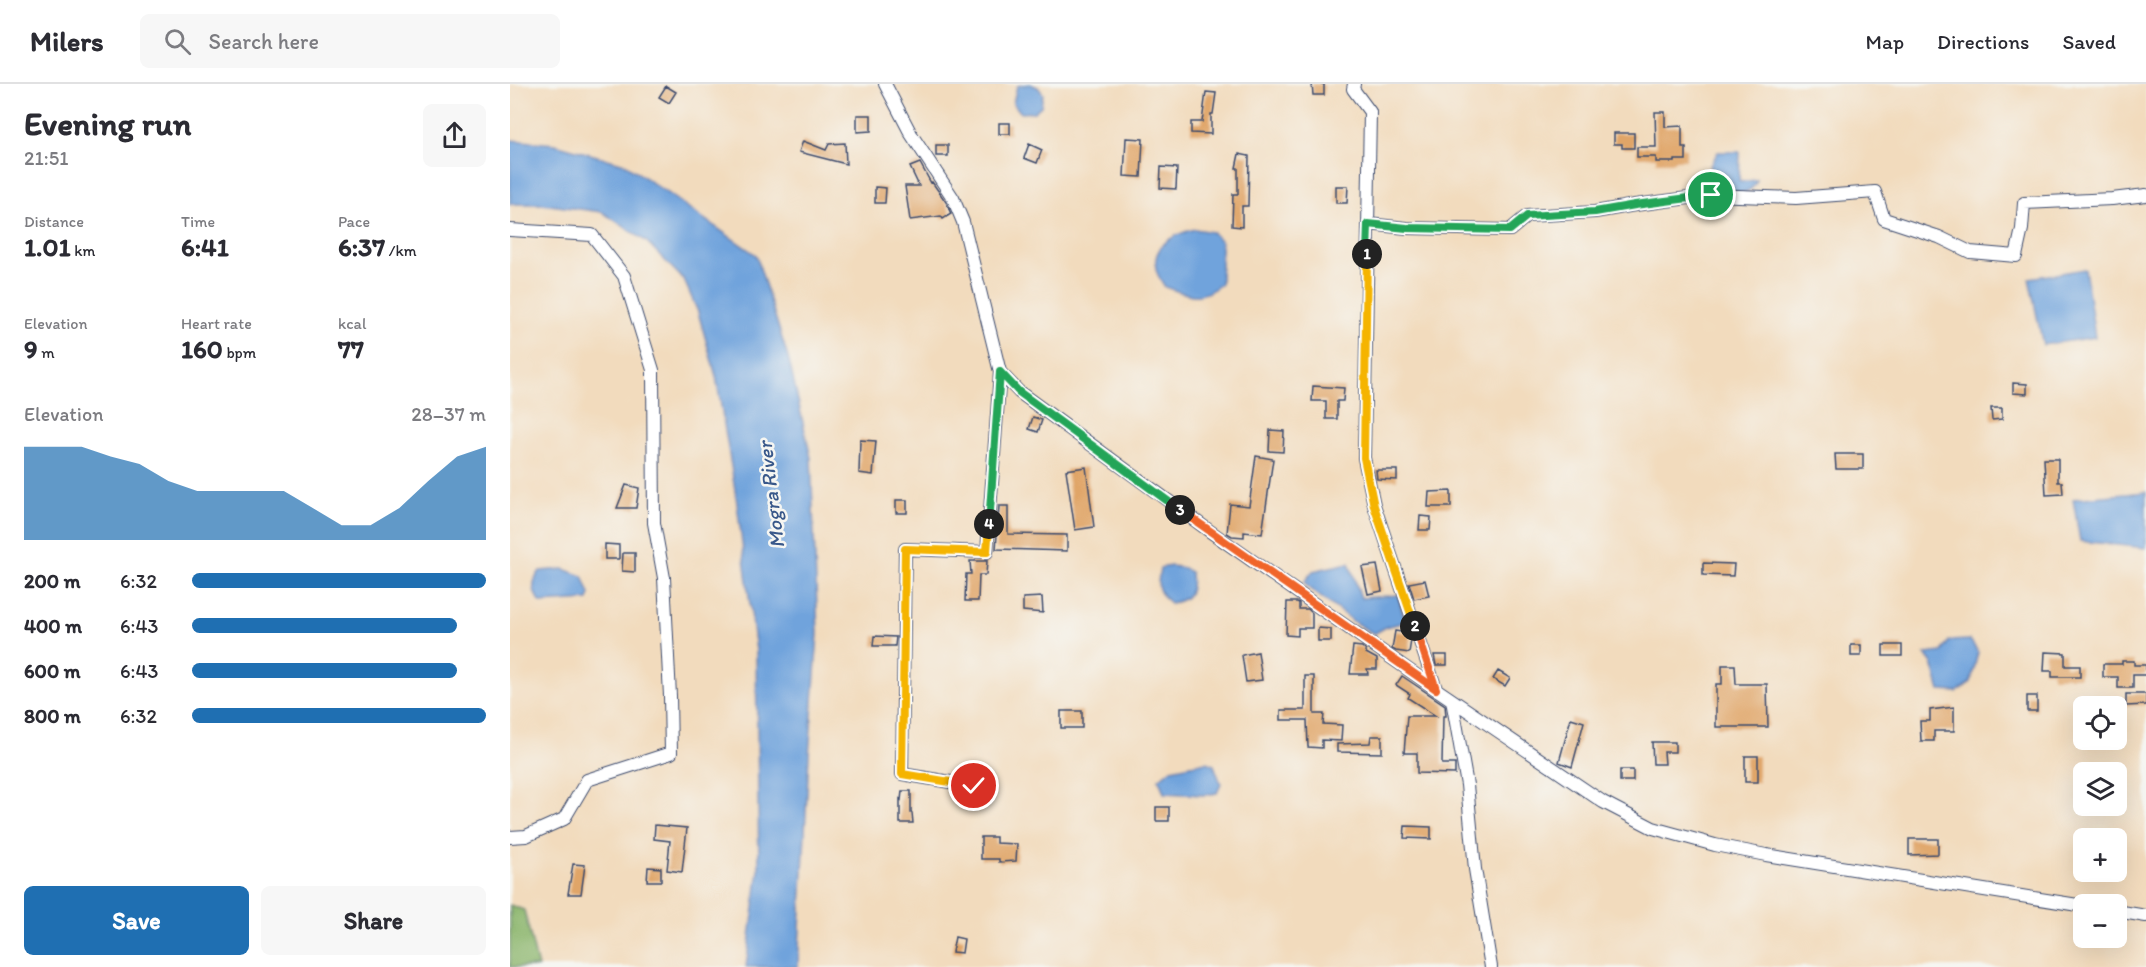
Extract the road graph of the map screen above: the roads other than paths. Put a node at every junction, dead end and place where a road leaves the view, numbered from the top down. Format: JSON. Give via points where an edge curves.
{"nodes":[{"id":1,"x":885,"y":84,"type":"edge"},
{"id":2,"x":1354,"y":84,"type":"edge"},
{"id":3,"x":2146,"y":195,"type":"edge"},
{"id":4,"x":1368,"y":224,"type":"junction"},
{"id":5,"x":510,"y":230,"type":"edge"},
{"id":6,"x":1000,"y":372,"type":"junction"},
{"id":7,"x":1436,"y":689,"type":"junction"},
{"id":8,"x":1452,"y":700,"type":"junction"},
{"id":9,"x":974,"y":786,"type":"dead end"},
{"id":10,"x":510,"y":837,"type":"edge"},
{"id":11,"x":2073,"y":904,"type":"edge"},
{"id":12,"x":2127,"y":913,"type":"edge"},
{"id":13,"x":2146,"y":916,"type":"edge"},
{"id":14,"x":1491,"y":967,"type":"edge"}],
"edges":[{"from":1,"to":6,"type":"street","via":[[963,222]]},
{"from":2,"to":4,"type":"street","via":[[1353,89],[1370,112]]},
{"from":3,"to":4,"type":"street","via":[[2024,203],[2016,256],[1970,252],[1884,219],[1875,192],[1796,198],[1711,195],[1595,212],[1527,216],[1510,230]]},
{"from":4,"to":7,"type":"street","via":[[1364,458],[1374,506]]},
{"from":5,"to":10,"type":"street","via":[[592,236],[624,276],[653,370],[654,523],[664,578],[671,753],[587,780],[564,819],[526,836]]},
{"from":6,"to":7,"type":"street","via":[[1019,392],[1201,525]]},
{"from":6,"to":9,"type":"street","via":[[987,552],[905,549],[902,774]]},
{"from":7,"to":8,"type":"street"},
{"from":8,"to":11,"type":"street","via":[[1603,802],[1653,828],[1766,855]]},
{"from":8,"to":14,"type":"street"},
{"from":12,"to":13,"type":"street"}]}
